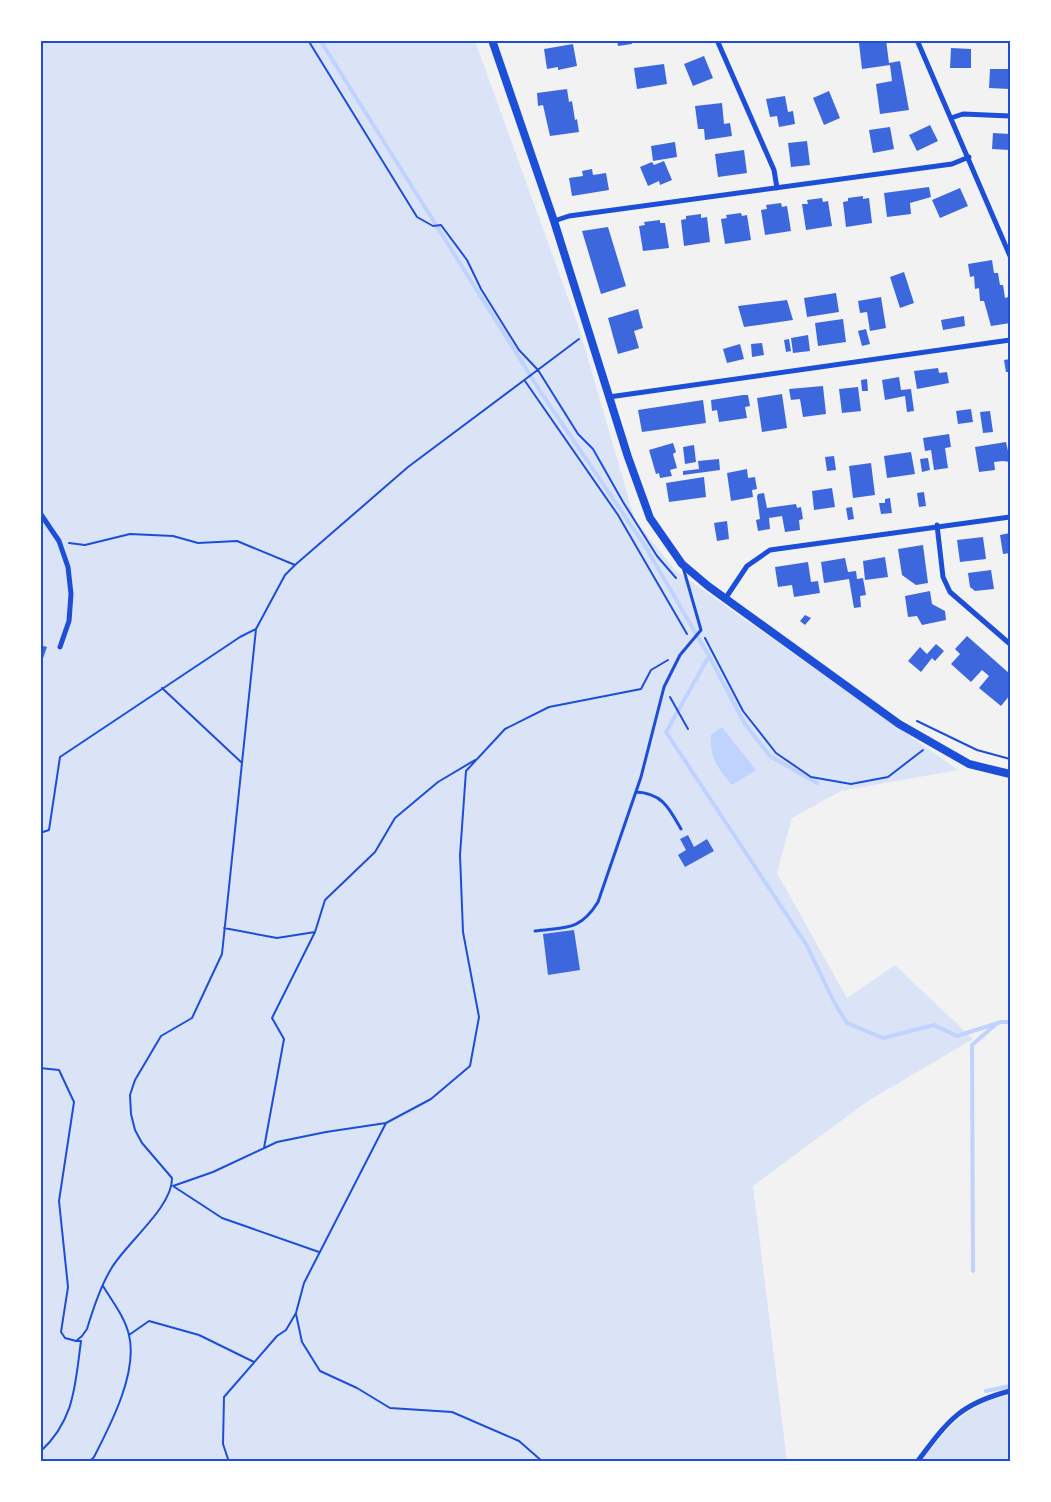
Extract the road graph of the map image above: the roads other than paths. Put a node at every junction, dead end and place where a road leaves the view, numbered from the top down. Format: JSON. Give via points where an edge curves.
{"nodes":[{"id":1,"x":492,"y":40,"type":"edge"},
{"id":2,"x":717,"y":40,"type":"edge"},
{"id":3,"x":917,"y":40,"type":"edge"},
{"id":4,"x":1011,"y":116,"type":"edge"},
{"id":5,"x":951,"y":118,"type":"junction"},
{"id":6,"x":969,"y":157,"type":"junction"},
{"id":7,"x":777,"y":188,"type":"junction"},
{"id":8,"x":554,"y":221,"type":"junction"},
{"id":9,"x":1011,"y":256,"type":"edge"},
{"id":10,"x":1011,"y":340,"type":"edge"},
{"id":11,"x":609,"y":397,"type":"junction"},
{"id":12,"x":40,"y":513,"type":"edge"},
{"id":13,"x":1011,"y":517,"type":"edge"},
{"id":14,"x":937,"y":525,"type":"junction"},
{"id":15,"x":682,"y":564,"type":"junction"},
{"id":16,"x":725,"y":598,"type":"junction"},
{"id":17,"x":1011,"y":644,"type":"edge"},
{"id":18,"x":60,"y":647,"type":"dead end"},
{"id":19,"x":1011,"y":774,"type":"edge"},
{"id":20,"x":636,"y":792,"type":"junction"},
{"id":21,"x":681,"y":828,"type":"dead end"},
{"id":22,"x":535,"y":931,"type":"dead end"},
{"id":23,"x":1011,"y":1391,"type":"edge"},
{"id":24,"x":917,"y":1461,"type":"edge"}],
"edges":[{"from":1,"to":8,"type":"main road"},
{"from":2,"to":7,"type":"street","via":[[774,170]]},
{"from":3,"to":5,"type":"street"},
{"from":4,"to":5,"type":"street","via":[[963,114]]},
{"from":5,"to":6,"type":"street"},
{"from":6,"to":7,"type":"street","via":[[952,164]]},
{"from":6,"to":9,"type":"street"},
{"from":7,"to":8,"type":"street"},
{"from":8,"to":11,"type":"main road"},
{"from":10,"to":11,"type":"street"},
{"from":11,"to":15,"type":"main road","via":[[650,518]]},
{"from":12,"to":18,"type":"street","via":[[59,541],[68,567],[69,621]]},
{"from":13,"to":14,"type":"street"},
{"from":14,"to":16,"type":"street","via":[[770,550],[747,566]]},
{"from":14,"to":17,"type":"street","via":[[943,577],[950,592]]},
{"from":15,"to":16,"type":"main road"},
{"from":15,"to":20,"type":"lane","via":[[701,630],[680,655],[664,687]]},
{"from":16,"to":19,"type":"main road","via":[[899,724],[969,764]]},
{"from":20,"to":21,"type":"lane","via":[[650,793],[665,804]]},
{"from":20,"to":22,"type":"lane","via":[[592,912],[577,926]]},
{"from":23,"to":24,"type":"street","via":[[973,1403],[957,1414]]}]}
